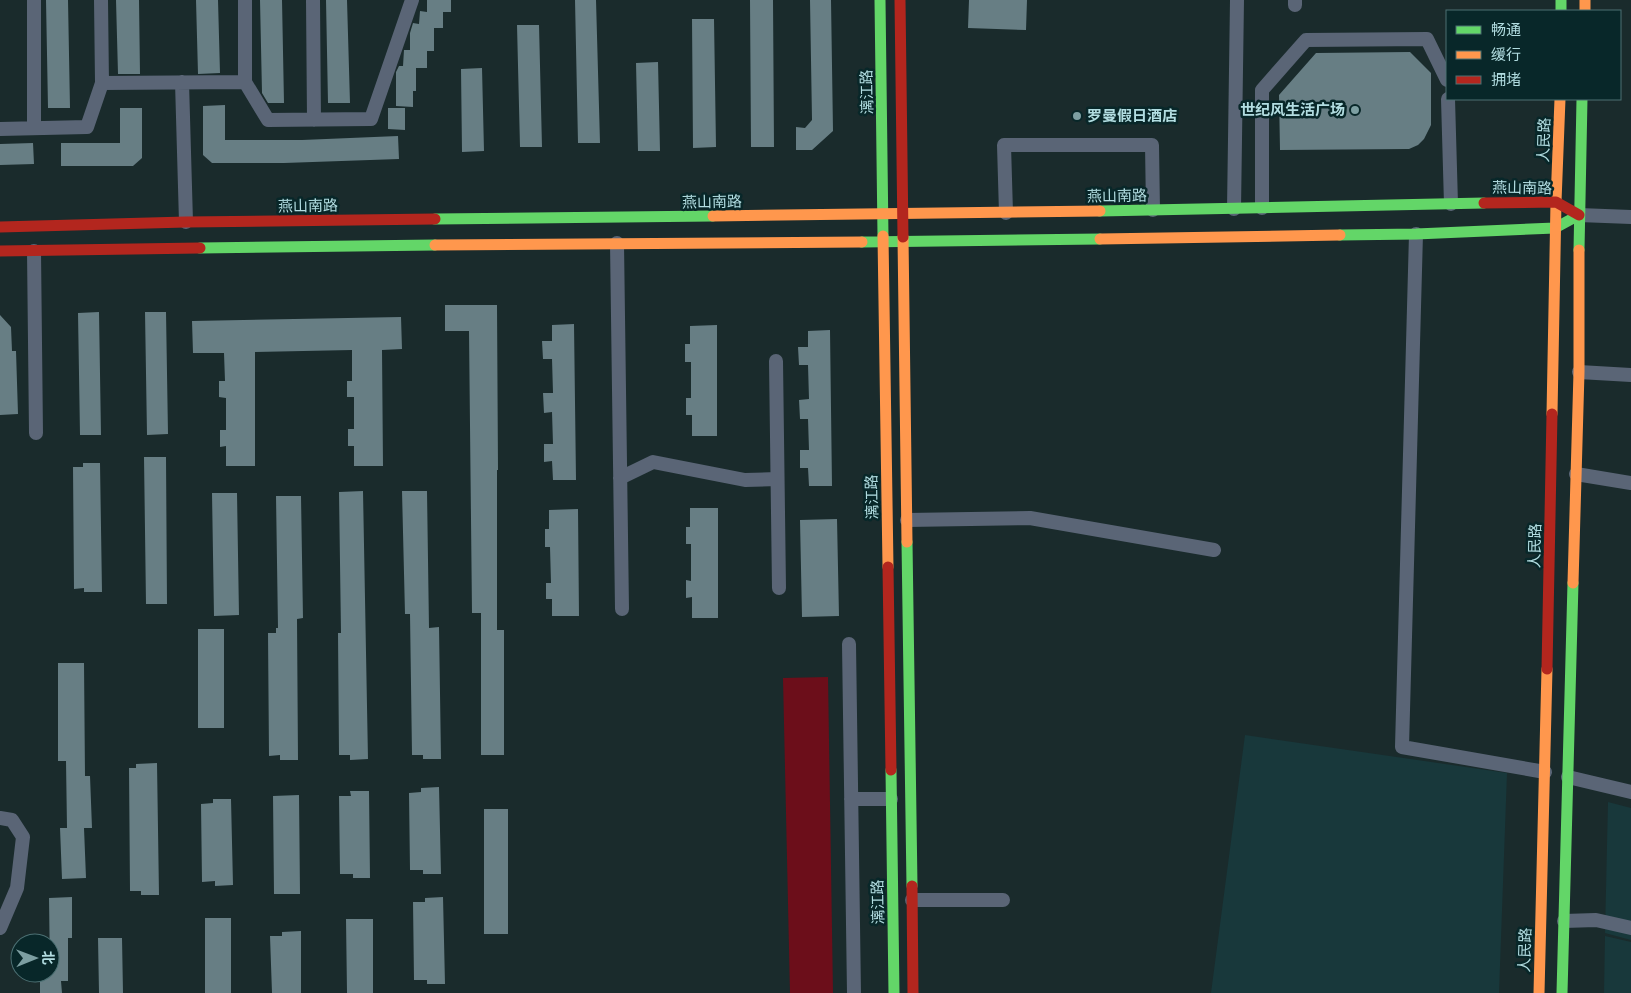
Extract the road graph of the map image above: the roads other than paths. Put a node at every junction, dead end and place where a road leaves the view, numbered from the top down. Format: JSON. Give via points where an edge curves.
{"nodes":[{"id":1,"x":34,"y":0,"type":"edge"},
{"id":2,"x":101,"y":0,"type":"edge"},
{"id":3,"x":245,"y":0,"type":"edge"},
{"id":4,"x":313,"y":0,"type":"edge"},
{"id":5,"x":412,"y":0,"type":"edge"},
{"id":6,"x":880,"y":0,"type":"edge"},
{"id":7,"x":900,"y":0,"type":"edge"},
{"id":8,"x":1237,"y":0,"type":"edge"},
{"id":9,"x":1446,"y":78,"type":"edge"},
{"id":10,"x":182,"y":82,"type":"junction"},
{"id":11,"x":245,"y":82,"type":"junction"},
{"id":12,"x":102,"y":83,"type":"junction"},
{"id":13,"x":1448,"y":100,"type":"edge"},
{"id":14,"x":1560,"y":100,"type":"edge"},
{"id":15,"x":1582,"y":100,"type":"edge"},
{"id":16,"x":314,"y":120,"type":"junction"},
{"id":17,"x":34,"y":128,"type":"junction"},
{"id":18,"x":0,"y":129,"type":"edge"},
{"id":19,"x":1556,"y":202,"type":"junction"},
{"id":20,"x":1451,"y":204,"type":"junction"},
{"id":21,"x":1262,"y":208,"type":"junction"},
{"id":22,"x":1234,"y":209,"type":"junction"},
{"id":23,"x":1154,"y":210,"type":"junction"},
{"id":24,"x":1006,"y":213,"type":"junction"},
{"id":25,"x":904,"y":214,"type":"junction"},
{"id":26,"x":884,"y":215,"type":"junction"},
{"id":27,"x":1579,"y":215,"type":"junction"},
{"id":28,"x":1631,"y":217,"type":"edge"},
{"id":29,"x":1169,"y":224,"type":"junction"},
{"id":30,"x":0,"y":226,"type":"edge"},
{"id":31,"x":1555,"y":228,"type":"junction"},
{"id":32,"x":617,"y":231,"type":"junction"},
{"id":33,"x":440,"y":232,"type":"junction"},
{"id":34,"x":1416,"y":234,"type":"junction"},
{"id":35,"x":186,"y":235,"type":"junction"},
{"id":36,"x":904,"y":241,"type":"junction"},
{"id":37,"x":883,"y":242,"type":"junction"},
{"id":38,"x":0,"y":251,"type":"edge"},
{"id":39,"x":34,"y":251,"type":"junction"},
{"id":40,"x":776,"y":361,"type":"dead end"},
{"id":41,"x":1579,"y":372,"type":"junction"},
{"id":42,"x":1631,"y":374,"type":"edge"},
{"id":43,"x":36,"y":433,"type":"dead end"},
{"id":44,"x":1576,"y":474,"type":"junction"},
{"id":45,"x":620,"y":478,"type":"junction"},
{"id":46,"x":777,"y":478,"type":"junction"},
{"id":47,"x":1631,"y":483,"type":"edge"},
{"id":48,"x":907,"y":520,"type":"junction"},
{"id":49,"x":1214,"y":550,"type":"dead end"},
{"id":50,"x":779,"y":588,"type":"dead end"},
{"id":51,"x":622,"y":609,"type":"dead end"},
{"id":52,"x":849,"y":644,"type":"dead end"},
{"id":53,"x":1545,"y":772,"type":"junction"},
{"id":54,"x":1568,"y":777,"type":"junction"},
{"id":55,"x":1631,"y":792,"type":"edge"},
{"id":56,"x":891,"y":798,"type":"junction"},
{"id":57,"x":851,"y":800,"type":"junction"},
{"id":58,"x":0,"y":818,"type":"edge"},
{"id":59,"x":912,"y":900,"type":"junction"},
{"id":60,"x":1004,"y":900,"type":"dead end"},
{"id":61,"x":1564,"y":921,"type":"junction"},
{"id":62,"x":0,"y":928,"type":"edge"},
{"id":63,"x":1631,"y":928,"type":"edge"},
{"id":64,"x":854,"y":993,"type":"edge"},
{"id":65,"x":894,"y":993,"type":"edge"},
{"id":66,"x":913,"y":993,"type":"edge"},
{"id":67,"x":1539,"y":993,"type":"edge"},
{"id":68,"x":1562,"y":993,"type":"edge"}],
"edges":[{"from":1,"to":17,"type":"street"},
{"from":2,"to":12,"type":"street"},
{"from":3,"to":11,"type":"street"},
{"from":4,"to":16,"type":"street"},
{"from":5,"to":16,"type":"street","via":[[371,119]]},
{"from":6,"to":26,"type":"main road","name":"漓江路"},
{"from":7,"to":25,"type":"main road"},
{"from":8,"to":22,"type":"street"},
{"from":9,"to":21,"type":"street","via":[[1427,39],[1306,40],[1262,90]]},
{"from":10,"to":11,"type":"street"},
{"from":10,"to":12,"type":"street"},
{"from":10,"to":35,"type":"street"},
{"from":11,"to":16,"type":"street","via":[[268,120]]},
{"from":12,"to":17,"type":"street","via":[[87,127]]},
{"from":13,"to":20,"type":"street"},
{"from":14,"to":19,"type":"main road","name":"人民路"},
{"from":15,"to":27,"type":"main road"},
{"from":17,"to":18,"type":"street"},
{"from":19,"to":20,"type":"main road","name":"燕山南路"},
{"from":19,"to":27,"type":"main road","name":"燕山南路"},
{"from":19,"to":31,"type":"main road","name":"人民路"},
{"from":20,"to":21,"type":"main road","name":"燕山南路"},
{"from":21,"to":22,"type":"main road","name":"燕山南路"},
{"from":22,"to":29,"type":"main road","name":"燕山南路"},
{"from":23,"to":24,"type":"main road","name":"燕山南路"},
{"from":23,"to":24,"type":"street","via":[[1152,144],[1004,145]]},
{"from":23,"to":29,"type":"main road","name":"燕山南路"},
{"from":24,"to":25,"type":"main road","name":"燕山南路"},
{"from":25,"to":26,"type":"main road","name":"燕山南路"},
{"from":25,"to":36,"type":"main road"},
{"from":26,"to":32,"type":"main road","name":"燕山南路"},
{"from":26,"to":37,"type":"main road","name":"漓江路"},
{"from":27,"to":28,"type":"street"},
{"from":27,"to":31,"type":"main road","name":"燕山南路"},
{"from":27,"to":41,"type":"main road"},
{"from":29,"to":34,"type":"main road","name":"燕山南路"},
{"from":29,"to":36,"type":"main road","name":"燕山南路"},
{"from":30,"to":35,"type":"main road","name":"燕山南路"},
{"from":31,"to":34,"type":"main road","name":"燕山南路"},
{"from":31,"to":53,"type":"main road","name":"人民路"},
{"from":32,"to":33,"type":"main road","name":"燕山南路"},
{"from":32,"to":33,"type":"main road","name":"燕山南路"},
{"from":32,"to":37,"type":"main road","name":"燕山南路"},
{"from":32,"to":45,"type":"street"},
{"from":33,"to":35,"type":"main road","name":"燕山南路"},
{"from":33,"to":35,"type":"main road","name":"燕山南路"},
{"from":34,"to":53,"type":"street","via":[[1402,747]]},
{"from":35,"to":39,"type":"main road","name":"燕山南路"},
{"from":36,"to":37,"type":"main road","name":"燕山南路"},
{"from":36,"to":48,"type":"main road"},
{"from":37,"to":56,"type":"main road","name":"漓江路"},
{"from":38,"to":39,"type":"main road","name":"燕山南路"},
{"from":39,"to":43,"type":"street"},
{"from":40,"to":46,"type":"street"},
{"from":41,"to":42,"type":"street"},
{"from":41,"to":44,"type":"main road"},
{"from":44,"to":47,"type":"street"},
{"from":44,"to":54,"type":"main road"},
{"from":45,"to":46,"type":"street","via":[[652,462],[745,480]]},
{"from":45,"to":51,"type":"street"},
{"from":46,"to":50,"type":"street"},
{"from":48,"to":49,"type":"street","via":[[1030,518]]},
{"from":48,"to":59,"type":"main road"},
{"from":52,"to":57,"type":"street"},
{"from":53,"to":67,"type":"main road","name":"人民路"},
{"from":54,"to":55,"type":"street"},
{"from":54,"to":61,"type":"main road"},
{"from":56,"to":57,"type":"street"},
{"from":56,"to":65,"type":"main road","name":"漓江路"},
{"from":57,"to":64,"type":"street"},
{"from":58,"to":62,"type":"street","via":[[12,820],[23,837],[17,888]]},
{"from":59,"to":60,"type":"street"},
{"from":59,"to":66,"type":"main road"},
{"from":61,"to":63,"type":"street","via":[[1596,920]]},
{"from":61,"to":68,"type":"main road"}]}
